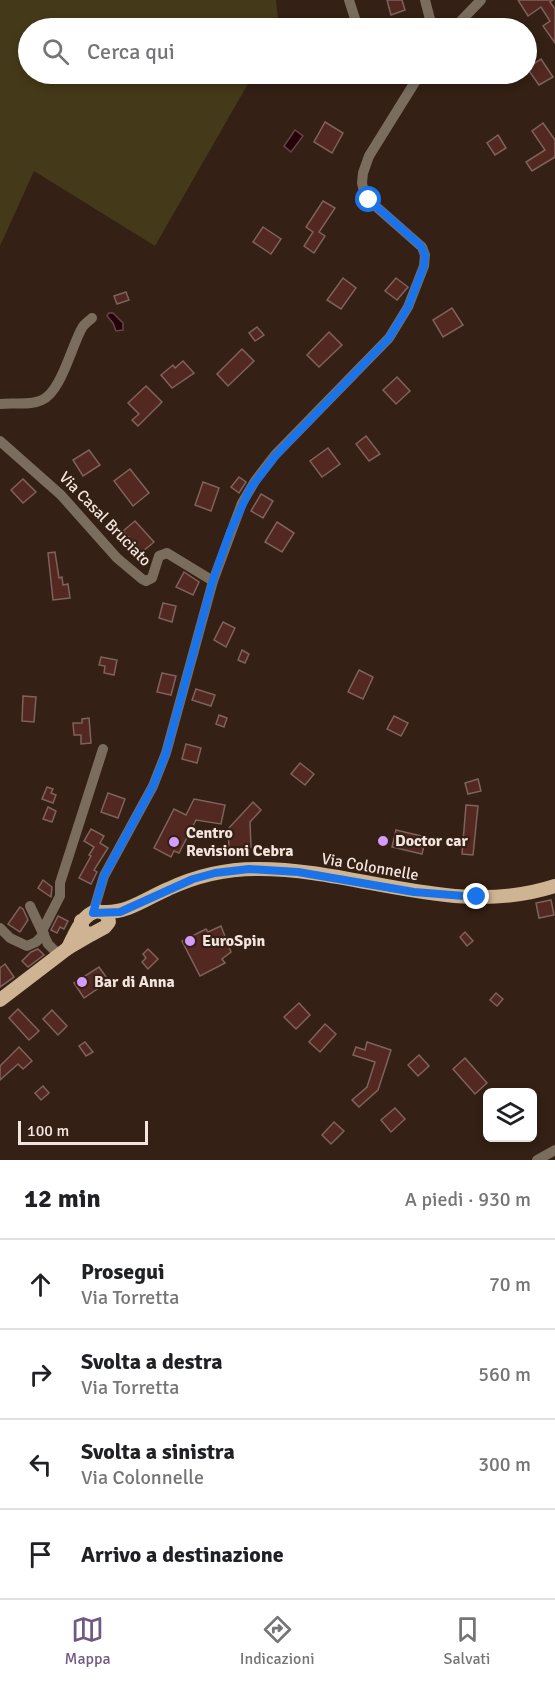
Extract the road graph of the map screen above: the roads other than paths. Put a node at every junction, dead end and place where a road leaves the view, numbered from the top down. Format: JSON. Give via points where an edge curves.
{"nodes":[{"id":1,"x":349,"y":0,"type":"edge"},
{"id":2,"x":425,"y":0,"type":"edge"},
{"id":3,"x":481,"y":0,"type":"edge"},
{"id":4,"x":355,"y":18,"type":"edge"},
{"id":5,"x":430,"y":18,"type":"edge"},
{"id":6,"x":464,"y":18,"type":"edge"},
{"id":7,"x":414,"y":84,"type":"edge"},
{"id":8,"x":92,"y":318,"type":"dead end"},
{"id":9,"x":0,"y":404,"type":"edge"},
{"id":10,"x":0,"y":441,"type":"edge"},
{"id":11,"x":213,"y":580,"type":"junction"},
{"id":12,"x":103,"y":749,"type":"dead end"},
{"id":13,"x":555,"y":886,"type":"edge"},
{"id":14,"x":30,"y":906,"type":"dead end"},
{"id":15,"x":100,"y":916,"type":"junction"},
{"id":16,"x":0,"y":928,"type":"edge"},
{"id":17,"x":43,"y":932,"type":"junction"},
{"id":18,"x":92,"y":934,"type":"junction"},
{"id":19,"x":63,"y":951,"type":"junction"},
{"id":20,"x":0,"y":1000,"type":"edge"},
{"id":21,"x":555,"y":1150,"type":"edge"},
{"id":22,"x":537,"y":1160,"type":"edge"}],
"edges":[{"from":1,"to":4,"type":"street"},
{"from":2,"to":5,"type":"street"},
{"from":3,"to":6,"type":"street"},
{"from":7,"to":11,"type":"street","via":[[369,156],[362,179],[369,200],[421,246],[424,266],[399,323],[384,344],[261,473],[242,503]]},
{"from":8,"to":9,"type":"street","via":[[82,327],[50,395],[32,402]]},
{"from":10,"to":11,"type":"street","name":"Via Casal Bruciato","via":[[61,495],[117,558],[142,579],[152,578],[159,556],[167,553]]},
{"from":11,"to":15,"type":"street","via":[[166,753],[153,786],[104,876]]},
{"from":12,"to":17,"type":"street","via":[[60,883],[60,896]]},
{"from":13,"to":15,"type":"main road","name":"Via Colonnelle","via":[[516,895],[460,897],[298,872],[240,870],[193,879]]},
{"from":14,"to":17,"type":"street"},
{"from":15,"to":18,"type":"main road","name":"Via Colonnelle","via":[[105,927]]},
{"from":15,"to":18,"type":"main road","via":[[82,932]]},
{"from":15,"to":19,"type":"main road","name":"Via Colonnelle"},
{"from":16,"to":17,"type":"street","via":[[9,938],[27,946]]},
{"from":17,"to":19,"type":"street","via":[[48,944]]},
{"from":18,"to":19,"type":"main road","name":"Via Colonnelle"},
{"from":19,"to":20,"type":"main road","name":"Via Colonnelle"},
{"from":21,"to":22,"type":"street"}]}
